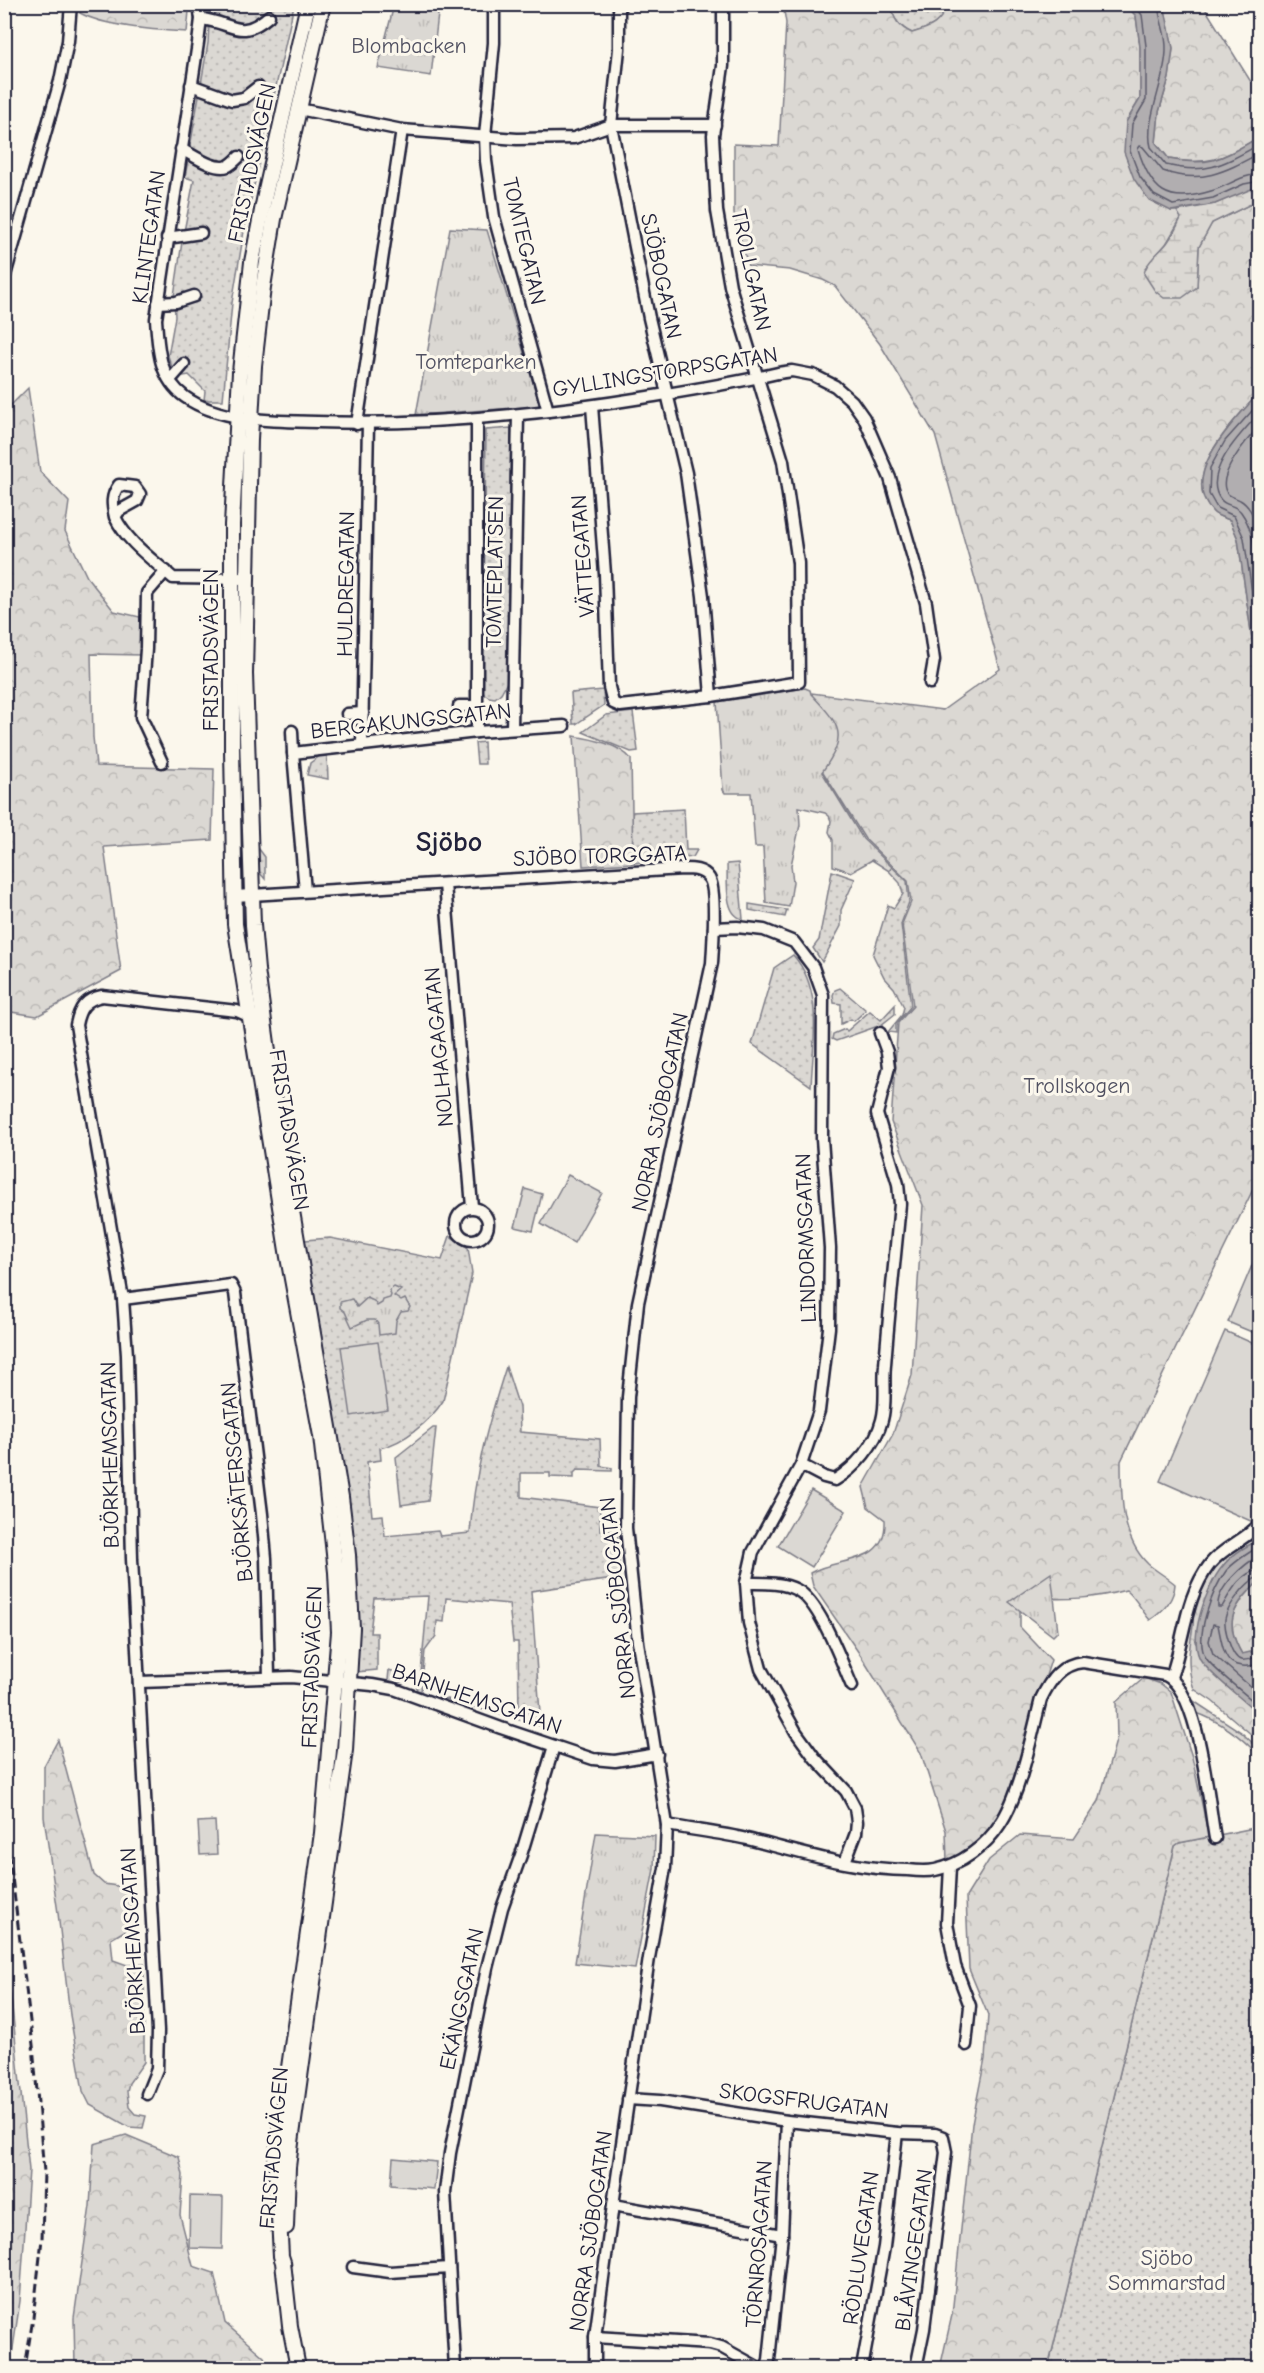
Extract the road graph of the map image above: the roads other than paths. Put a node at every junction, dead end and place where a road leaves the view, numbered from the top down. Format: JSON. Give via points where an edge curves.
{"nodes":[{"id":1,"x":71,"y":4,"type":"edge"},
{"id":2,"x":199,"y":4,"type":"edge"},
{"id":3,"x":308,"y":4,"type":"edge"},
{"id":4,"x":323,"y":4,"type":"edge"},
{"id":5,"x":494,"y":4,"type":"edge"},
{"id":6,"x":619,"y":4,"type":"edge"},
{"id":7,"x":723,"y":4,"type":"edge"},
{"id":8,"x":269,"y":16,"type":"dead end"},
{"id":9,"x":201,"y":19,"type":"junction"},
{"id":10,"x":190,"y":85,"type":"junction"},
{"id":11,"x":258,"y":87,"type":"dead end"},
{"id":12,"x":299,"y":110,"type":"junction"},
{"id":13,"x":715,"y":124,"type":"junction"},
{"id":14,"x":610,"y":125,"type":"junction"},
{"id":15,"x":402,"y":130,"type":"junction"},
{"id":16,"x":484,"y":136,"type":"junction"},
{"id":17,"x":181,"y":149,"type":"junction"},
{"id":18,"x":239,"y":157,"type":"dead end"},
{"id":19,"x":201,"y":233,"type":"dead end"},
{"id":20,"x":167,"y":238,"type":"junction"},
{"id":21,"x":4,"y":279,"type":"edge"},
{"id":22,"x":194,"y":296,"type":"dead end"},
{"id":23,"x":158,"y":303,"type":"junction"},
{"id":24,"x":184,"y":364,"type":"dead end"},
{"id":25,"x":757,"y":378,"type":"junction"},
{"id":26,"x":170,"y":380,"type":"junction"},
{"id":27,"x":668,"y":394,"type":"junction"},
{"id":28,"x":592,"y":406,"type":"junction"},
{"id":29,"x":548,"y":411,"type":"junction"},
{"id":30,"x":518,"y":415,"type":"junction"},
{"id":31,"x":245,"y":417,"type":"junction"},
{"id":32,"x":477,"y":419,"type":"junction"},
{"id":33,"x":363,"y":423,"type":"junction"},
{"id":34,"x":115,"y":516,"type":"dead end"},
{"id":35,"x":166,"y":571,"type":"junction"},
{"id":36,"x":232,"y":578,"type":"junction"},
{"id":37,"x":248,"y":579,"type":"junction"},
{"id":38,"x":930,"y":683,"type":"dead end"},
{"id":39,"x":711,"y":696,"type":"junction"},
{"id":40,"x":367,"y":706,"type":"junction"},
{"id":41,"x":459,"y":706,"type":"dead end"},
{"id":42,"x":477,"y":706,"type":"junction"},
{"id":43,"x":347,"y":714,"type":"dead end"},
{"id":44,"x":564,"y":726,"type":"dead end"},
{"id":45,"x":512,"y":729,"type":"junction"},
{"id":46,"x":292,"y":731,"type":"dead end"},
{"id":47,"x":477,"y":732,"type":"junction"},
{"id":48,"x":363,"y":745,"type":"junction"},
{"id":49,"x":293,"y":753,"type":"junction"},
{"id":50,"x":162,"y":762,"type":"dead end"},
{"id":51,"x":711,"y":882,"type":"joint"},
{"id":52,"x":445,"y":884,"type":"junction"},
{"id":53,"x":305,"y":891,"type":"junction"},
{"id":54,"x":252,"y":895,"type":"junction"},
{"id":55,"x":235,"y":896,"type":"junction"},
{"id":56,"x":714,"y":928,"type":"junction"},
{"id":57,"x":250,"y":1016,"type":"junction"},
{"id":58,"x":264,"y":1023,"type":"junction"},
{"id":59,"x":880,"y":1033,"type":"dead end"},
{"id":60,"x":472,"y":1207,"type":"dead end"},
{"id":61,"x":123,"y":1299,"type":"junction"},
{"id":62,"x":801,"y":1465,"type":"junction"},
{"id":63,"x":1260,"y":1523,"type":"edge"},
{"id":64,"x":746,"y":1583,"type":"junction"},
{"id":65,"x":269,"y":1677,"type":"junction"},
{"id":66,"x":1171,"y":1677,"type":"junction"},
{"id":67,"x":335,"y":1681,"type":"junction"},
{"id":68,"x":139,"y":1682,"type":"junction"},
{"id":69,"x":350,"y":1683,"type":"junction"},
{"id":70,"x":852,"y":1686,"type":"dead end"},
{"id":71,"x":554,"y":1746,"type":"junction"},
{"id":72,"x":657,"y":1754,"type":"junction"},
{"id":73,"x":667,"y":1825,"type":"junction"},
{"id":74,"x":1215,"y":1838,"type":"dead end"},
{"id":75,"x":845,"y":1862,"type":"junction"},
{"id":76,"x":950,"y":1866,"type":"junction"},
{"id":77,"x":966,"y":2046,"type":"dead end"},
{"id":78,"x":147,"y":2094,"type":"dead end"},
{"id":79,"x":628,"y":2099,"type":"junction"},
{"id":80,"x":787,"y":2121,"type":"junction"},
{"id":81,"x":897,"y":2133,"type":"junction"},
{"id":82,"x":943,"y":2137,"type":"joint"},
{"id":83,"x":613,"y":2205,"type":"junction"},
{"id":84,"x":782,"y":2235,"type":"junction"},
{"id":85,"x":284,"y":2262,"type":"junction"},
{"id":86,"x":353,"y":2267,"type":"dead end"},
{"id":87,"x":449,"y":2268,"type":"junction"},
{"id":88,"x":595,"y":2337,"type":"junction"},
{"id":89,"x":298,"y":2368,"type":"edge"},
{"id":90,"x":455,"y":2368,"type":"edge"},
{"id":91,"x":595,"y":2368,"type":"edge"},
{"id":92,"x":759,"y":2368,"type":"edge"},
{"id":93,"x":766,"y":2368,"type":"edge"},
{"id":94,"x":862,"y":2368,"type":"edge"},
{"id":95,"x":916,"y":2368,"type":"edge"}],
"edges":[{"from":1,"to":21,"type":"street","via":[[61,74]]},
{"from":2,"to":9,"type":"street","name":"KLINTEGATAN"},
{"from":3,"to":31,"type":"street","name":"FRISTADSVÄGEN","via":[[252,262],[241,362]]},
{"from":4,"to":12,"type":"street","name":"FRISTADSVÄGEN"},
{"from":5,"to":16,"type":"street","name":"TOMTEGATAN"},
{"from":6,"to":14,"type":"street","name":"SJÖBOGATAN","via":[[619,49]]},
{"from":7,"to":13,"type":"street","name":"TROLLGATAN","via":[[723,66]]},
{"from":8,"to":9,"type":"street","via":[[244,31]]},
{"from":9,"to":10,"type":"street","name":"KLINTEGATAN"},
{"from":10,"to":11,"type":"street","via":[[232,100],[243,98]]},
{"from":10,"to":17,"type":"street","name":"KLINTEGATAN"},
{"from":12,"to":15,"type":"street"},
{"from":12,"to":31,"type":"street","name":"FRISTADSVÄGEN","via":[[274,219]]},
{"from":13,"to":14,"type":"street"},
{"from":13,"to":25,"type":"street","name":"TROLLGATAN","via":[[717,211],[730,286]]},
{"from":14,"to":16,"type":"street","via":[[574,138]]},
{"from":14,"to":27,"type":"street","name":"SJÖBOGATAN"},
{"from":15,"to":16,"type":"street"},
{"from":15,"to":33,"type":"street","name":"HULDREGATAN"},
{"from":16,"to":29,"type":"street","name":"TOMTEGATAN","via":[[494,217]]},
{"from":17,"to":18,"type":"street","via":[[221,166],[228,166]]},
{"from":17,"to":20,"type":"street","name":"KLINTEGATAN"},
{"from":19,"to":20,"type":"street"},
{"from":20,"to":23,"type":"street","name":"KLINTEGATAN"},
{"from":22,"to":23,"type":"street"},
{"from":23,"to":26,"type":"street","name":"KLINTEGATAN","via":[[159,358]]},
{"from":24,"to":26,"type":"street"},
{"from":25,"to":27,"type":"street","name":"GYLLINGSTORPSGATAN"},
{"from":25,"to":38,"type":"street","name":"GYLLINGSTORPSGATAN","via":[[792,371],[813,375],[852,400],[864,418],[890,478],[926,603],[934,660]]},
{"from":25,"to":39,"type":"street","name":"TROLLGATAN","via":[[783,461],[798,563],[799,682]]},
{"from":26,"to":31,"type":"street","name":"KLINTEGATAN","via":[[186,398],[202,406]]},
{"from":27,"to":28,"type":"street","name":"GYLLINGSTORPSGATAN"},
{"from":27,"to":39,"type":"street","name":"SJÖBOGATAN","via":[[686,473],[703,596]]},
{"from":28,"to":29,"type":"street","name":"GYLLINGSTORPSGATAN"},
{"from":28,"to":39,"type":"street","name":"VÄTTEGATAN","via":[[613,704]]},
{"from":29,"to":30,"type":"street","name":"GYLLINGSTORPSGATAN"},
{"from":30,"to":32,"type":"street","name":"GYLLINGSTORPSGATAN"},
{"from":30,"to":45,"type":"street","name":"TOMTEPLATSEN"},
{"from":31,"to":33,"type":"street","name":"GYLLINGSTORPSGATAN"},
{"from":31,"to":36,"type":"street","name":"FRISTADSVÄGEN","via":[[233,480]]},
{"from":31,"to":37,"type":"street","name":"FRISTADSVÄGEN"},
{"from":32,"to":33,"type":"street","name":"GYLLINGSTORPSGATAN"},
{"from":32,"to":42,"type":"street","name":"TOMTEPLATSEN"},
{"from":33,"to":40,"type":"street","name":"HULDREGATAN"},
{"from":34,"to":35,"type":"street","via":[[121,530]]},
{"from":35,"to":36,"type":"street","via":[[173,578]]},
{"from":35,"to":50,"type":"street","via":[[147,593],[141,717]]},
{"from":36,"to":37,"type":"street"},
{"from":36,"to":55,"type":"street","name":"FRISTADSVÄGEN"},
{"from":37,"to":54,"type":"street","name":"FRISTADSVÄGEN","via":[[245,674]]},
{"from":40,"to":43,"type":"street"},
{"from":40,"to":48,"type":"street","name":"HULDREGATAN"},
{"from":41,"to":42,"type":"street"},
{"from":42,"to":47,"type":"street","name":"TOMTEPLATSEN"},
{"from":44,"to":45,"type":"street","name":"BERGAKUNGSGATAN"},
{"from":45,"to":47,"type":"street","name":"BERGAKUNGSGATAN"},
{"from":46,"to":49,"type":"street"},
{"from":47,"to":48,"type":"street","name":"BERGAKUNGSGATAN"},
{"from":48,"to":49,"type":"street","name":"BERGAKUNGSGATAN"},
{"from":49,"to":53,"type":"street","name":"BERGAKUNGSGATAN"},
{"from":51,"to":52,"type":"street","name":"SJÖBO TORGGATA","via":[[703,872],[683,869]]},
{"from":51,"to":56,"type":"street","name":"NORRA SJÖBOGATAN"},
{"from":52,"to":53,"type":"street","name":"SJÖBO TORGGATA"},
{"from":52,"to":60,"type":"street","name":"NOLHAGAGATAN"},
{"from":53,"to":54,"type":"street","name":"SJÖBO TORGGATA"},
{"from":54,"to":55,"type":"street","name":"SJÖBO TORGGATA"},
{"from":54,"to":58,"type":"street","name":"FRISTADSVÄGEN"},
{"from":55,"to":57,"type":"street","name":"FRISTADSVÄGEN"},
{"from":56,"to":62,"type":"street","name":"LINDORMSGATAN","via":[[764,930],[794,942],[813,967],[823,995],[822,1139],[830,1248],[829,1329],[819,1411]]},
{"from":56,"to":72,"type":"street","name":"NORRA SJÖBOGATAN","via":[[710,974],[638,1304],[628,1396],[626,1528],[638,1641]]},
{"from":57,"to":58,"type":"street","name":"BJÖRKHEMSGATAN"},
{"from":57,"to":61,"type":"street","name":"BJÖRKHEMSGATAN","via":[[237,1011],[102,996],[84,1003],[80,1010],[76,1030]]},
{"from":57,"to":67,"type":"street","name":"FRISTADSVÄGEN","via":[[327,1481],[337,1582],[339,1632]]},
{"from":58,"to":69,"type":"street","name":"FRISTADSVÄGEN","via":[[281,1147],[341,1497],[351,1594]]},
{"from":59,"to":62,"type":"street","via":[[889,1067],[877,1114],[898,1184],[900,1204],[882,1422],[870,1445],[848,1472],[835,1480]]},
{"from":61,"to":65,"type":"street","name":"BJÖRKSÄTERSGATAN","via":[[231,1285],[235,1293],[262,1514]]},
{"from":61,"to":68,"type":"street","name":"BJÖRKHEMSGATAN"},
{"from":62,"to":64,"type":"street","name":"LINDORMSGATAN","via":[[753,1552]]},
{"from":63,"to":66,"type":"street","via":[[1210,1564],[1194,1593]]},
{"from":64,"to":70,"type":"street","via":[[786,1586],[807,1597]]},
{"from":64,"to":75,"type":"street","name":"LINDORMSGATAN","via":[[749,1623],[761,1669],[796,1732],[855,1808],[856,1833]]},
{"from":65,"to":67,"type":"street","name":"BARNHEMSGATAN"},
{"from":65,"to":68,"type":"street","name":"BARNHEMSGATAN"},
{"from":66,"to":74,"type":"street","via":[[1180,1688],[1200,1745]]},
{"from":66,"to":76,"type":"street","via":[[1083,1662],[1059,1672],[1041,1699],[1006,1814],[987,1841]]},
{"from":67,"to":69,"type":"street","name":"BARNHEMSGATAN"},
{"from":67,"to":85,"type":"street","name":"FRISTADSVÄGEN","via":[[322,1833],[276,2160],[278,2226]]},
{"from":68,"to":78,"type":"street","name":"BJÖRKHEMSGATAN","via":[[158,2031],[157,2070]]},
{"from":69,"to":71,"type":"street","name":"BARNHEMSGATAN","via":[[394,1689]]},
{"from":69,"to":85,"type":"street","name":"FRISTADSVÄGEN","via":[[340,1797],[292,2135]]},
{"from":71,"to":72,"type":"street","name":"BARNHEMSGATAN","via":[[604,1761]]},
{"from":71,"to":87,"type":"street","name":"EKÄNGSGATAN","via":[[502,1908],[474,2028],[444,2192]]},
{"from":72,"to":73,"type":"street","name":"NORRA SJÖBOGATAN"},
{"from":73,"to":75,"type":"street"},
{"from":73,"to":79,"type":"street","name":"NORRA SJÖBOGATAN","via":[[665,1868]]},
{"from":75,"to":76,"type":"street","via":[[884,1870],[932,1871]]},
{"from":76,"to":77,"type":"street","via":[[947,1923],[951,1951],[970,2006]]},
{"from":79,"to":80,"type":"street","name":"SKOGSFRUGATAN"},
{"from":79,"to":83,"type":"street","name":"NORRA SJÖBOGATAN"},
{"from":80,"to":81,"type":"street","name":"SKOGSFRUGATAN"},
{"from":80,"to":84,"type":"street","name":"TÖRNROSAGATAN"},
{"from":81,"to":82,"type":"street","name":"SKOGSFRUGATAN"},
{"from":81,"to":94,"type":"street","name":"RÖDLUVEGATAN","via":[[884,2247]]},
{"from":82,"to":95,"type":"street","name":"BLÅVINGEGATAN","via":[[946,2152]]},
{"from":83,"to":84,"type":"street"},
{"from":83,"to":88,"type":"street","name":"NORRA SJÖBOGATAN"},
{"from":84,"to":93,"type":"street","name":"TÖRNROSAGATAN"},
{"from":85,"to":89,"type":"street","name":"FRISTADSVÄGEN"},
{"from":86,"to":87,"type":"street","via":[[390,2272]]},
{"from":87,"to":90,"type":"street","name":"EKÄNGSGATAN"},
{"from":88,"to":91,"type":"street","name":"NORRA SJÖBOGATAN"},
{"from":88,"to":92,"type":"street","via":[[710,2344]]}]}
